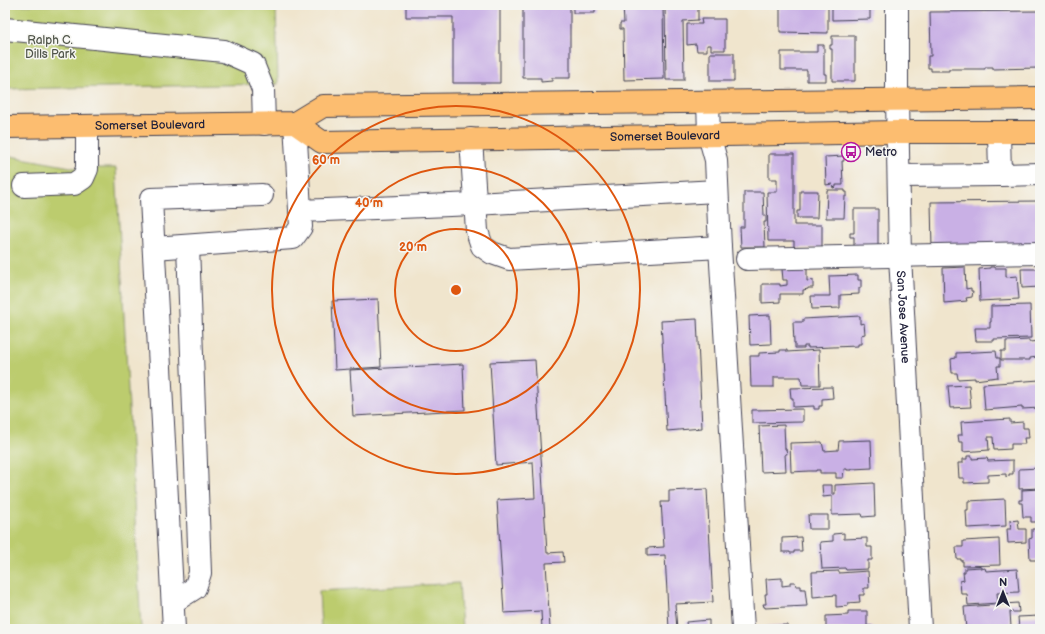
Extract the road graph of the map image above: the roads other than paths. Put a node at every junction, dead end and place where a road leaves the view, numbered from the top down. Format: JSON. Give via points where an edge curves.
{"nodes":[{"id":1,"x":897,"y":5,"type":"edge"},
{"id":2,"x":5,"y":29,"type":"edge"},
{"id":3,"x":1040,"y":98,"type":"edge"},
{"id":4,"x":897,"y":99,"type":"junction"},
{"id":5,"x":708,"y":102,"type":"junction"},
{"id":6,"x":264,"y":124,"type":"junction"},
{"id":7,"x":295,"y":124,"type":"junction"},
{"id":8,"x":87,"y":126,"type":"junction"},
{"id":9,"x":5,"y":127,"type":"edge"},
{"id":10,"x":898,"y":132,"type":"junction"},
{"id":11,"x":999,"y":132,"type":"junction"},
{"id":12,"x":1040,"y":132,"type":"edge"},
{"id":13,"x":709,"y":135,"type":"junction"},
{"id":14,"x":471,"y":139,"type":"junction"},
{"id":15,"x":1000,"y":174,"type":"junction"},
{"id":16,"x":1040,"y":174,"type":"edge"},
{"id":17,"x":899,"y":176,"type":"junction"},
{"id":18,"x":24,"y":186,"type":"dead end"},
{"id":19,"x":717,"y":190,"type":"junction"},
{"id":20,"x":262,"y":195,"type":"dead end"},
{"id":21,"x":475,"y":204,"type":"junction"},
{"id":22,"x":300,"y":211,"type":"junction"},
{"id":23,"x":188,"y":246,"type":"junction"},
{"id":24,"x":720,"y":247,"type":"junction"},
{"id":25,"x":154,"y":248,"type":"junction"},
{"id":26,"x":1040,"y":254,"type":"edge"},
{"id":27,"x":900,"y":256,"type":"junction"},
{"id":28,"x":747,"y":259,"type":"dead end"},
{"id":29,"x":173,"y":602,"type":"junction"},
{"id":30,"x":174,"y":629,"type":"edge"},
{"id":31,"x":743,"y":629,"type":"edge"},
{"id":32,"x":920,"y":629,"type":"edge"}],
"edges":[{"from":1,"to":4,"type":"street","name":"San Jose Avenue"},
{"from":2,"to":6,"type":"street","via":[[224,51],[253,64],[263,89]]},
{"from":3,"to":4,"type":"main road"},
{"from":4,"to":5,"type":"main road"},
{"from":4,"to":10,"type":"street","name":"San Jose Avenue"},
{"from":5,"to":7,"type":"main road","via":[[323,106]]},
{"from":5,"to":13,"type":"street"},
{"from":6,"to":7,"type":"main road","name":"Somerset Boulevard"},
{"from":6,"to":8,"type":"main road","name":"Somerset Boulevard"},
{"from":7,"to":14,"type":"main road","name":"Somerset Boulevard","via":[[322,142]]},
{"from":7,"to":22,"type":"street"},
{"from":8,"to":9,"type":"main road","name":"Somerset Boulevard"},
{"from":8,"to":18,"type":"street","via":[[87,169],[83,178],[74,184]]},
{"from":10,"to":11,"type":"main road","name":"Somerset Boulevard"},
{"from":10,"to":13,"type":"main road","name":"Somerset Boulevard"},
{"from":10,"to":17,"type":"street","name":"San Jose Avenue"},
{"from":11,"to":12,"type":"main road","name":"Somerset Boulevard"},
{"from":11,"to":15,"type":"street"},
{"from":13,"to":14,"type":"main road","name":"Somerset Boulevard"},
{"from":13,"to":19,"type":"street","via":[[716,160]]},
{"from":14,"to":21,"type":"street"},
{"from":15,"to":16,"type":"street"},
{"from":15,"to":17,"type":"street"},
{"from":17,"to":27,"type":"street","name":"San Jose Avenue"},
{"from":19,"to":21,"type":"street"},
{"from":19,"to":24,"type":"street"},
{"from":20,"to":25,"type":"street","via":[[151,199]]},
{"from":21,"to":22,"type":"street"},
{"from":21,"to":24,"type":"street","via":[[477,231],[482,246],[509,259]]},
{"from":22,"to":23,"type":"street","via":[[300,227],[293,238]]},
{"from":23,"to":25,"type":"street"},
{"from":23,"to":29,"type":"street","via":[[200,573],[195,588]]},
{"from":24,"to":31,"type":"street"},
{"from":25,"to":29,"type":"street"},
{"from":26,"to":27,"type":"street"},
{"from":27,"to":28,"type":"street"},
{"from":27,"to":32,"type":"street","name":"San Jose Avenue"},
{"from":29,"to":30,"type":"street"}]}
